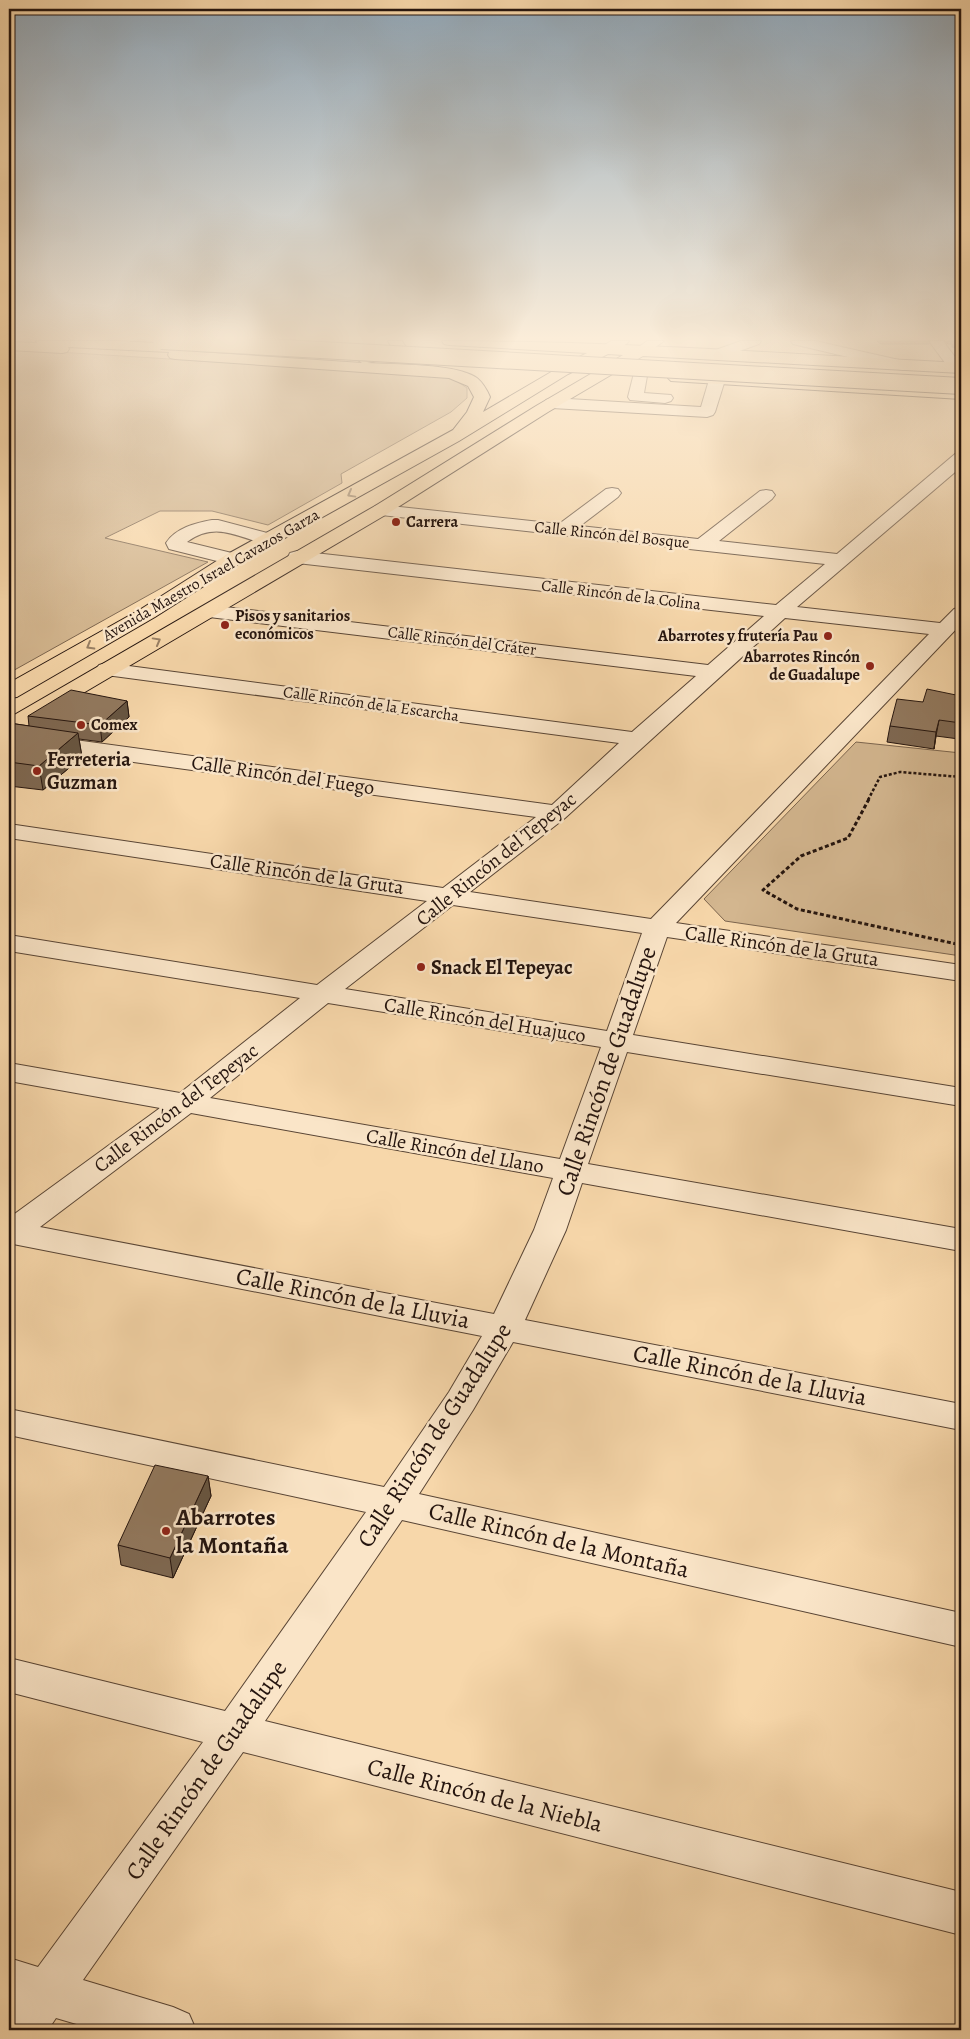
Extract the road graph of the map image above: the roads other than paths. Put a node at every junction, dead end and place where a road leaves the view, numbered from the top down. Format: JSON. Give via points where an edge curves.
{"nodes":[{"id":1,"x":499,"y":436,"type":"edge"},
{"id":2,"x":453,"y":437,"type":"edge"},
{"id":3,"x":961,"y":458,"type":"edge"},
{"id":4,"x":612,"y":493,"type":"dead end"},
{"id":5,"x":766,"y":495,"type":"dead end"},
{"id":6,"x":381,"y":510,"type":"junction"},
{"id":7,"x":292,"y":528,"type":"junction"},
{"id":8,"x":564,"y":529,"type":"junction"},
{"id":9,"x":268,"y":539,"type":"junction"},
{"id":10,"x":702,"y":545,"type":"junction"},
{"id":11,"x":297,"y":557,"type":"junction"},
{"id":12,"x":233,"y":559,"type":"junction"},
{"id":13,"x":843,"y":560,"type":"junction"},
{"id":14,"x":209,"y":611,"type":"junction"},
{"id":15,"x":148,"y":613,"type":"junction"},
{"id":16,"x":779,"y":613,"type":"junction"},
{"id":17,"x":953,"y":622,"type":"edge"},
{"id":18,"x":106,"y":669,"type":"junction"},
{"id":19,"x":715,"y":672,"type":"junction"},
{"id":20,"x":9,"y":692,"type":"edge"},
{"id":21,"x":9,"y":727,"type":"edge"},
{"id":22,"x":9,"y":738,"type":"edge"},
{"id":23,"x":637,"y":739,"type":"junction"},
{"id":24,"x":557,"y":813,"type":"junction"},
{"id":25,"x":9,"y":831,"type":"edge"},
{"id":26,"x":451,"y":896,"type":"junction"},
{"id":27,"x":657,"y":928,"type":"junction"},
{"id":28,"x":9,"y":943,"type":"edge"},
{"id":29,"x":961,"y":973,"type":"edge"},
{"id":30,"x":323,"y":993,"type":"junction"},
{"id":31,"x":616,"y":1042,"type":"junction"},
{"id":32,"x":9,"y":1072,"type":"edge"},
{"id":33,"x":961,"y":1097,"type":"edge"},
{"id":34,"x":186,"y":1104,"type":"junction"},
{"id":35,"x":572,"y":1172,"type":"junction"},
{"id":36,"x":9,"y":1233,"type":"edge"},
{"id":37,"x":961,"y":1240,"type":"edge"},
{"id":38,"x":506,"y":1327,"type":"junction"},
{"id":39,"x":961,"y":1417,"type":"edge"},
{"id":40,"x":9,"y":1422,"type":"edge"},
{"id":41,"x":392,"y":1503,"type":"junction"},
{"id":42,"x":961,"y":1630,"type":"edge"},
{"id":43,"x":9,"y":1675,"type":"edge"},
{"id":44,"x":234,"y":1732,"type":"junction"},
{"id":45,"x":961,"y":1914,"type":"edge"},
{"id":46,"x":28,"y":1986,"type":"edge"},
{"id":47,"x":20,"y":2030,"type":"edge"},
{"id":48,"x":173,"y":2030,"type":"edge"}],
"edges":[{"from":1,"to":6,"type":"main road","name":"Avenida Maestro Israel Cavazos Garza"},
{"from":2,"to":7,"type":"main road","name":"Avenida Maestro Israel Cavazos Garza","one_way":true},
{"from":3,"to":13,"type":"street","name":"Calle Rincón del Tepeyac"},
{"from":4,"to":8,"type":"street"},
{"from":5,"to":10,"type":"street"},
{"from":6,"to":8,"type":"street","name":"Calle Rincón del Bosque"},
{"from":6,"to":11,"type":"main road","name":"Avenida Maestro Israel Cavazos Garza"},
{"from":7,"to":9,"type":"main road","name":"Avenida Maestro Israel Cavazos Garza"},
{"from":7,"to":14,"type":"main road","via":[[283,543],[208,593]]},
{"from":8,"to":10,"type":"street","name":"Calle Rincón del Bosque"},
{"from":9,"to":12,"type":"main road","name":"Avenida Maestro Israel Cavazos Garza"},
{"from":9,"to":12,"type":"street","via":[[210,525],[202,526],[175,543]]},
{"from":10,"to":13,"type":"street","name":"Calle Rincón del Bosque"},
{"from":11,"to":14,"type":"main road","name":"Avenida Maestro Israel Cavazos Garza"},
{"from":11,"to":16,"type":"street","name":"Calle Rincón de la Colina"},
{"from":12,"to":15,"type":"main road","name":"Avenida Maestro Israel Cavazos Garza"},
{"from":13,"to":16,"type":"street","name":"Calle Rincón del Tepeyac"},
{"from":18,"to":14,"type":"main road","name":"Avenida Maestro Israel Cavazos Garza","one_way":true},
{"from":14,"to":19,"type":"street","name":"Calle Rincón del Cráter"},
{"from":15,"to":18,"type":"main road","via":[[154,622],[151,626],[118,646]]},
{"from":15,"to":20,"type":"main road","name":"Avenida Maestro Israel Cavazos Garza","one_way":true},
{"from":16,"to":17,"type":"street","name":"Calle Rincón de la Colina"},
{"from":16,"to":19,"type":"street","name":"Calle Rincón del Tepeyac"},
{"from":17,"to":27,"type":"street","name":"Calle Rincón de Guadalupe"},
{"from":18,"to":21,"type":"main road","name":"Avenida Maestro Israel Cavazos Garza"},
{"from":18,"to":23,"type":"street","name":"Calle Rincón de la Escarcha"},
{"from":19,"to":23,"type":"street","name":"Calle Rincón del Tepeyac"},
{"from":22,"to":24,"type":"street","name":"Calle Rincón del Fuego"},
{"from":23,"to":24,"type":"street","name":"Calle Rincón del Tepeyac"},
{"from":24,"to":26,"type":"street","name":"Calle Rincón del Tepeyac"},
{"from":25,"to":26,"type":"street","name":"Calle Rincón de la Gruta"},
{"from":26,"to":27,"type":"street","name":"Calle Rincón de la Gruta"},
{"from":26,"to":30,"type":"street","name":"Calle Rincón del Tepeyac"},
{"from":27,"to":29,"type":"street","name":"Calle Rincón de la Gruta"},
{"from":27,"to":31,"type":"street","name":"Calle Rincón de Guadalupe"},
{"from":28,"to":30,"type":"street","name":"Calle Rincón del Huajuco"},
{"from":30,"to":31,"type":"street","name":"Calle Rincón del Huajuco"},
{"from":30,"to":34,"type":"street","name":"Calle Rincón del Tepeyac"},
{"from":31,"to":33,"type":"street","name":"Calle Rincón del Huajuco"},
{"from":31,"to":35,"type":"street","name":"Calle Rincón de Guadalupe"},
{"from":32,"to":34,"type":"street","name":"Calle Rincón del Llano"},
{"from":34,"to":35,"type":"street","name":"Calle Rincón del Llano"},
{"from":34,"to":36,"type":"street","name":"Calle Rincón del Tepeyac"},
{"from":35,"to":37,"type":"street","name":"Calle Rincón del Llano"},
{"from":35,"to":38,"type":"street","name":"Calle Rincón de Guadalupe"},
{"from":36,"to":38,"type":"street","name":"Calle Rincón de la Lluvia"},
{"from":38,"to":39,"type":"street","name":"Calle Rincón de la Lluvia"},
{"from":38,"to":41,"type":"street","name":"Calle Rincón de Guadalupe"},
{"from":40,"to":41,"type":"street","name":"Calle Rincón de la Montaña"},
{"from":41,"to":42,"type":"street","name":"Calle Rincón de la Montaña"},
{"from":41,"to":44,"type":"street","name":"Calle Rincón de Guadalupe"},
{"from":43,"to":44,"type":"street","name":"Calle Rincón de la Niebla"},
{"from":44,"to":45,"type":"street","name":"Calle Rincón de la Niebla"},
{"from":44,"to":46,"type":"street","name":"Calle Rincón de Guadalupe"},
{"from":46,"to":47,"type":"street","name":"Calle Rincón de Guadalupe"},
{"from":46,"to":48,"type":"street"}]}
